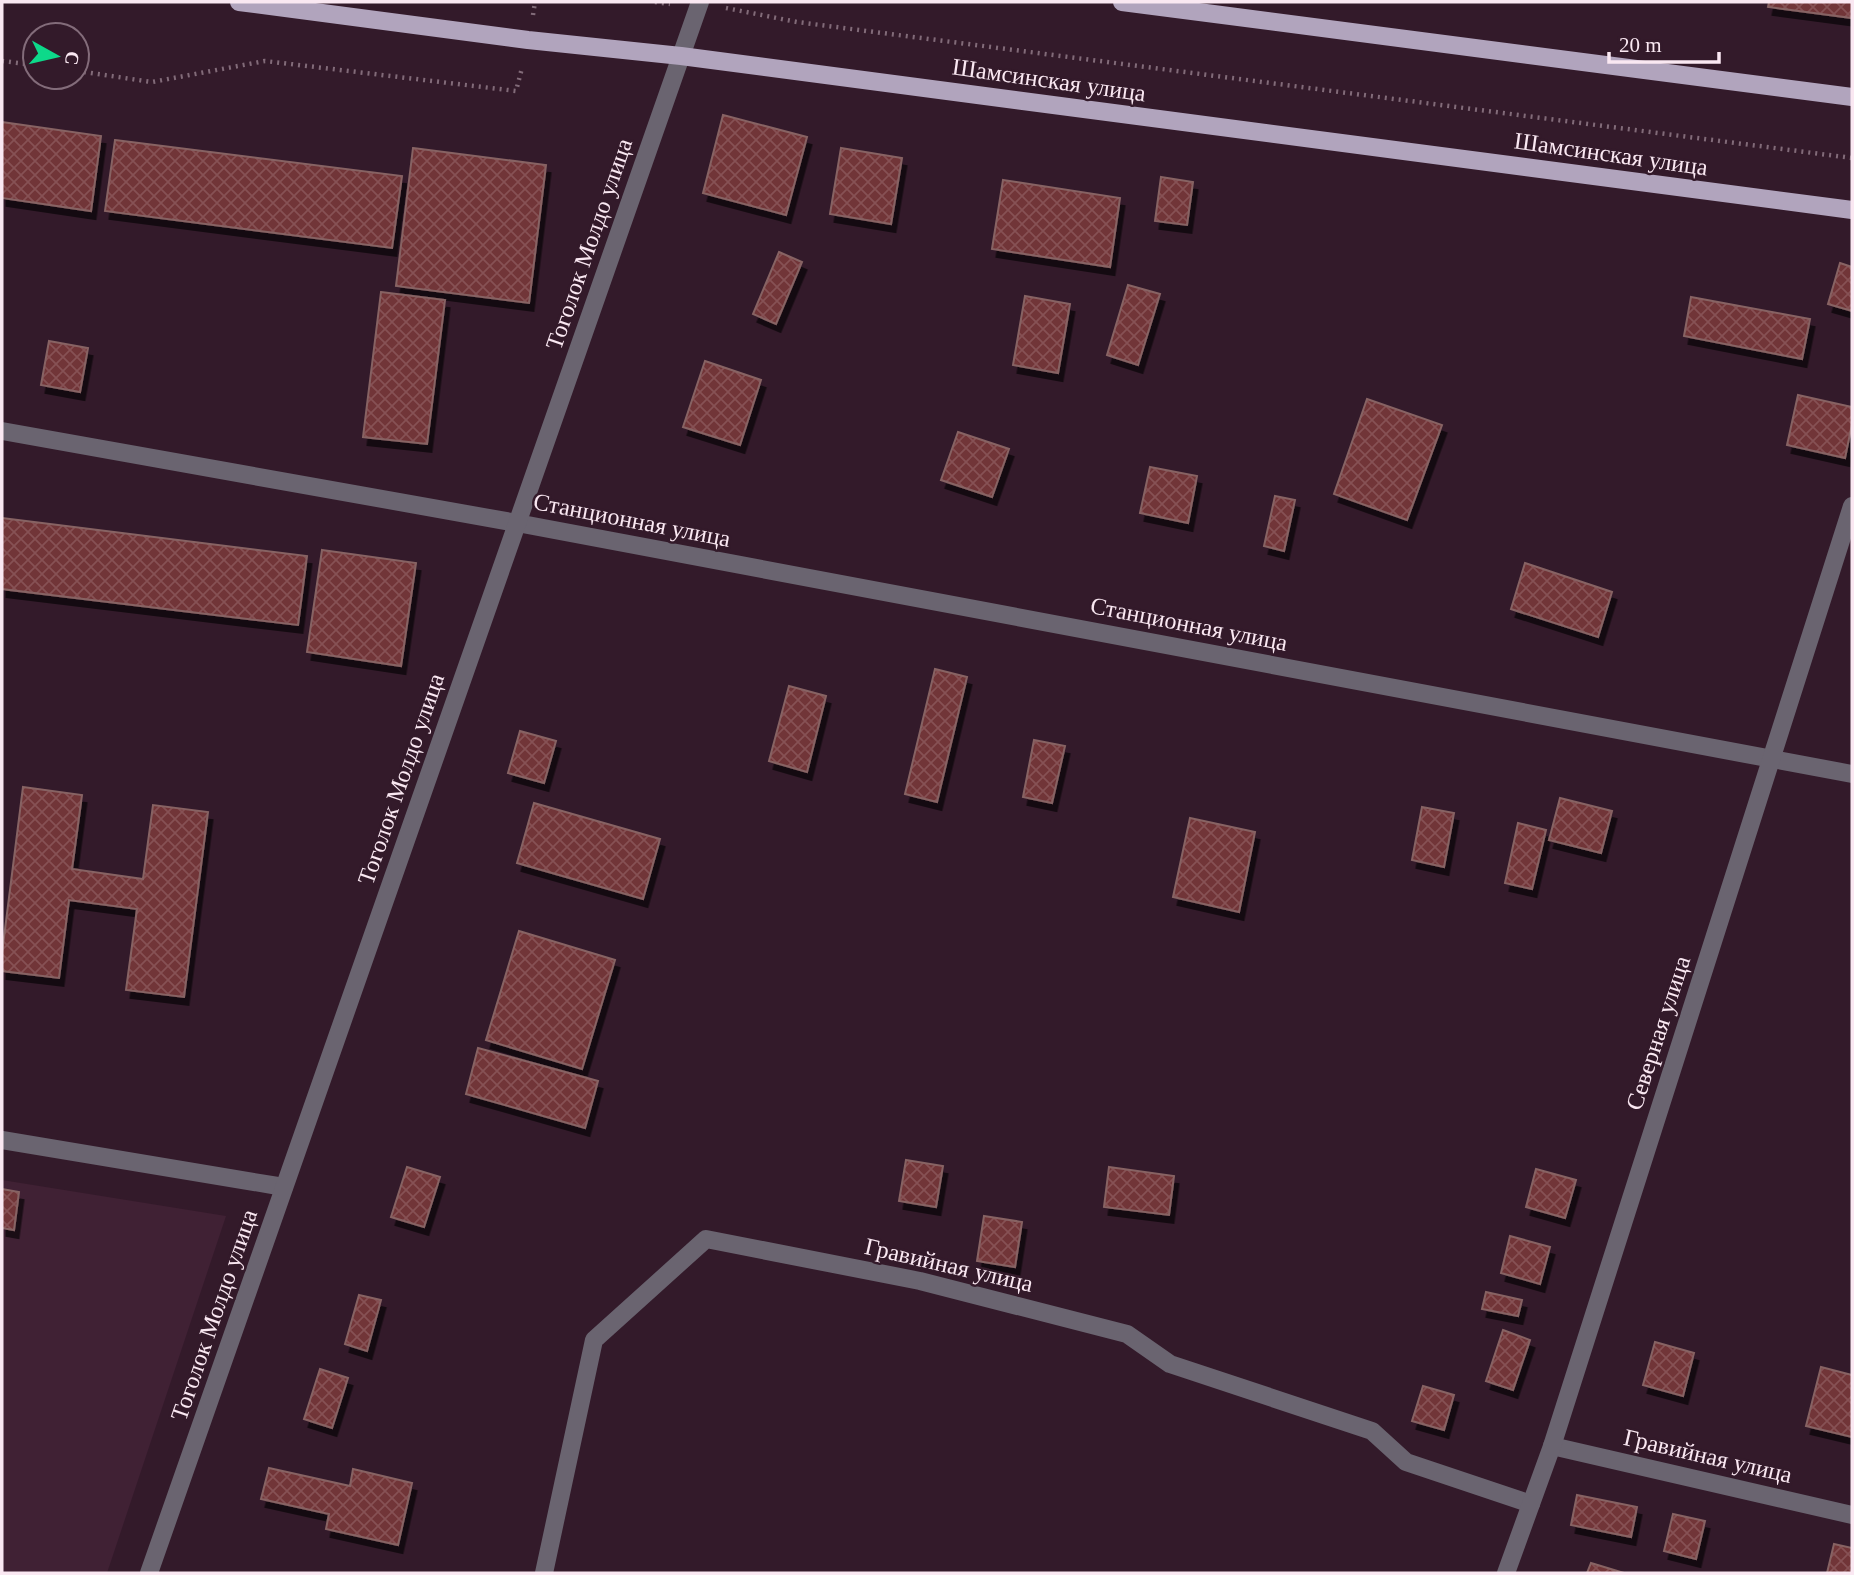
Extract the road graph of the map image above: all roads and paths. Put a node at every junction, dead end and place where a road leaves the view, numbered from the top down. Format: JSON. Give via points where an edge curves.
{"nodes":[{"id":1,"x":239,"y":2,"type":"edge"},
{"id":2,"x":535,"y":2,"type":"edge"},
{"id":3,"x":655,"y":2,"type":"edge"},
{"id":4,"x":699,"y":2,"type":"edge"},
{"id":5,"x":1122,"y":2,"type":"edge"},
{"id":6,"x":528,"y":40,"type":"junction"},
{"id":7,"x":681,"y":56,"type":"junction"},
{"id":8,"x":2,"y":61,"type":"edge"},
{"id":9,"x":21,"y":63,"type":"edge"},
{"id":10,"x":91,"y":73,"type":"edge"},
{"id":11,"x":1852,"y":97,"type":"edge"},
{"id":12,"x":1852,"y":158,"type":"edge"},
{"id":13,"x":1852,"y":210,"type":"edge"},
{"id":14,"x":2,"y":431,"type":"edge"},
{"id":15,"x":1852,"y":506,"type":"edge"},
{"id":16,"x":517,"y":523,"type":"junction"},
{"id":17,"x":1770,"y":759,"type":"junction"},
{"id":18,"x":1852,"y":774,"type":"edge"},
{"id":19,"x":2,"y":1140,"type":"edge"},
{"id":20,"x":284,"y":1187,"type":"junction"},
{"id":21,"x":1552,"y":1446,"type":"junction"},
{"id":22,"x":1531,"y":1504,"type":"junction"},
{"id":23,"x":1852,"y":1515,"type":"edge"},
{"id":24,"x":149,"y":1573,"type":"edge"},
{"id":25,"x":544,"y":1573,"type":"edge"},
{"id":26,"x":1506,"y":1573,"type":"edge"}],
"edges":[{"from":1,"to":6,"type":"main road","name":"Шамсинская улица"},
{"from":2,"to":6,"type":"path"},
{"from":3,"to":4,"type":"path","via":[[691,7]]},
{"from":4,"to":7,"type":"street","name":"Тоголок Молдо улица"},
{"from":4,"to":12,"type":"path","via":[[797,22]]},
{"from":5,"to":11,"type":"main road"},
{"from":6,"to":7,"type":"main road","name":"Шамсинская улица"},
{"from":6,"to":10,"type":"path","via":[[516,91],[265,61],[152,82]]},
{"from":7,"to":13,"type":"main road","name":"Шамсинская улица"},
{"from":7,"to":16,"type":"street","name":"Тоголок Молдо улица"},
{"from":8,"to":9,"type":"path"},
{"from":14,"to":16,"type":"street","name":"Станционная улица"},
{"from":15,"to":17,"type":"street","name":"Северная улица"},
{"from":16,"to":17,"type":"street","name":"Станционная улица"},
{"from":16,"to":20,"type":"street","name":"Тоголок Молдо улица"},
{"from":17,"to":18,"type":"street","name":"Станционная улица"},
{"from":17,"to":21,"type":"street","name":"Северная улица"},
{"from":19,"to":20,"type":"street"},
{"from":20,"to":24,"type":"street","name":"Тоголок Молдо улица"},
{"from":21,"to":22,"type":"street","name":"Северная улица"},
{"from":21,"to":23,"type":"street","name":"Гравийная улица"},
{"from":22,"to":25,"type":"street","name":"Гравийная улица","via":[[1406,1462],[1372,1431],[1170,1364],[1127,1334],[920,1281],[706,1239],[594,1340]]},
{"from":22,"to":26,"type":"street","name":"Северная улица"}]}
